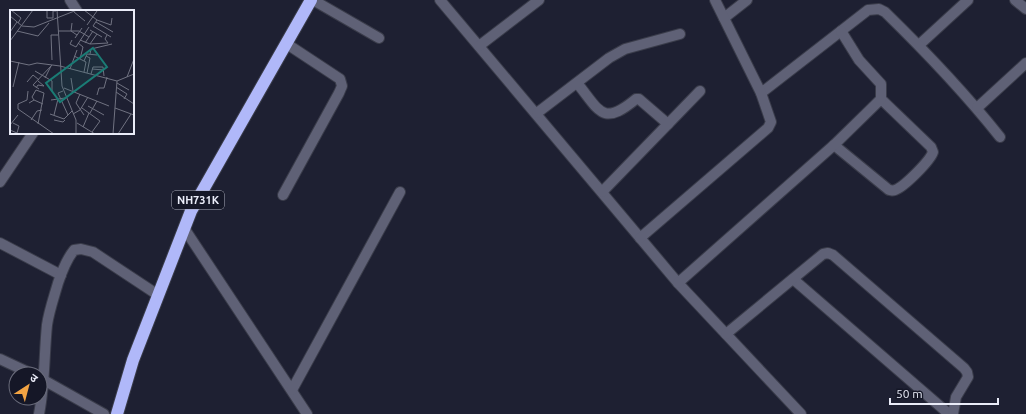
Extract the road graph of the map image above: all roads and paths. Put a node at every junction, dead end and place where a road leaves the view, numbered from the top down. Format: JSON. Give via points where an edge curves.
{"nodes":[{"id":1,"x":70,"y":0,"type":"edge"},
{"id":2,"x":312,"y":0,"type":"edge"},
{"id":3,"x":440,"y":0,"type":"edge"},
{"id":4,"x":539,"y":0,"type":"edge"},
{"id":5,"x":715,"y":0,"type":"edge"},
{"id":6,"x":747,"y":0,"type":"edge"},
{"id":7,"x":968,"y":0,"type":"edge"},
{"id":8,"x":1015,"y":0,"type":"edge"},
{"id":9,"x":871,"y":4,"type":"edge"},
{"id":10,"x":1026,"y":8,"type":"edge"},
{"id":11,"x":75,"y":10,"type":"edge"},
{"id":12,"x":724,"y":18,"type":"junction"},
{"id":13,"x":841,"y":31,"type":"junction"},
{"id":14,"x":680,"y":34,"type":"dead end"},
{"id":15,"x":379,"y":38,"type":"dead end"},
{"id":16,"x":287,"y":44,"type":"junction"},
{"id":17,"x":919,"y":45,"type":"junction"},
{"id":18,"x":479,"y":46,"type":"junction"},
{"id":19,"x":1026,"y":63,"type":"edge"},
{"id":20,"x":577,"y":82,"type":"junction"},
{"id":21,"x":700,"y":91,"type":"dead end"},
{"id":22,"x":761,"y":93,"type":"junction"},
{"id":23,"x":881,"y":99,"type":"junction"},
{"id":24,"x":977,"y":108,"type":"junction"},
{"id":25,"x":537,"y":113,"type":"junction"},
{"id":26,"x":668,"y":124,"type":"junction"},
{"id":27,"x":32,"y":134,"type":"edge"},
{"id":28,"x":1000,"y":137,"type":"dead end"},
{"id":29,"x":834,"y":145,"type":"junction"},
{"id":30,"x":0,"y":182,"type":"edge"},
{"id":31,"x":400,"y":192,"type":"dead end"},
{"id":32,"x":602,"y":192,"type":"junction"},
{"id":33,"x":283,"y":195,"type":"dead end"},
{"id":34,"x":184,"y":228,"type":"junction"},
{"id":35,"x":640,"y":238,"type":"junction"},
{"id":36,"x":0,"y":243,"type":"edge"},
{"id":37,"x":61,"y":275,"type":"junction"},
{"id":38,"x":793,"y":279,"type":"junction"},
{"id":39,"x":678,"y":283,"type":"junction"},
{"id":40,"x":158,"y":295,"type":"junction"},
{"id":41,"x":726,"y":334,"type":"junction"},
{"id":42,"x":0,"y":359,"type":"edge"},
{"id":43,"x":15,"y":366,"type":"edge"},
{"id":44,"x":43,"y":366,"type":"edge"},
{"id":45,"x":48,"y":382,"type":"edge"},
{"id":46,"x":292,"y":390,"type":"junction"},
{"id":47,"x":104,"y":414,"type":"edge"},
{"id":48,"x":117,"y":414,"type":"edge"},
{"id":49,"x":307,"y":414,"type":"edge"},
{"id":50,"x":801,"y":414,"type":"edge"},
{"id":51,"x":949,"y":414,"type":"edge"},
{"id":52,"x":953,"y":414,"type":"edge"}],
"edges":[{"from":1,"to":11,"type":"street"},
{"from":2,"to":15,"type":"street"},
{"from":2,"to":16,"type":"highway","number":"NH731K"},
{"from":3,"to":18,"type":"street"},
{"from":4,"to":18,"type":"street"},
{"from":5,"to":12,"type":"street"},
{"from":6,"to":12,"type":"street"},
{"from":7,"to":17,"type":"street"},
{"from":8,"to":10,"type":"street"},
{"from":9,"to":13,"type":"street","via":[[868,10]]},
{"from":9,"to":17,"type":"street","via":[[885,12]]},
{"from":12,"to":22,"type":"street"},
{"from":13,"to":22,"type":"street"},
{"from":13,"to":23,"type":"street","via":[[859,60],[881,84]]},
{"from":14,"to":20,"type":"street","via":[[625,49]]},
{"from":16,"to":33,"type":"street","via":[[340,79],[342,86]]},
{"from":16,"to":34,"type":"highway","number":"NH731K","via":[[191,211]]},
{"from":17,"to":24,"type":"street"},
{"from":18,"to":25,"type":"street"},
{"from":19,"to":24,"type":"street"},
{"from":20,"to":25,"type":"street"},
{"from":20,"to":26,"type":"street","via":[[600,112],[609,114],[620,111],[639,99]]},
{"from":21,"to":26,"type":"street"},
{"from":22,"to":35,"type":"street","via":[[770,117],[768,128]]},
{"from":23,"to":29,"type":"street"},
{"from":23,"to":29,"type":"street","via":[[931,147],[933,152],[922,167],[900,187],[889,190]]},
{"from":24,"to":28,"type":"street"},
{"from":25,"to":32,"type":"street"},
{"from":26,"to":32,"type":"street"},
{"from":27,"to":30,"type":"street"},
{"from":29,"to":39,"type":"street"},
{"from":31,"to":46,"type":"street"},
{"from":32,"to":35,"type":"street"},
{"from":34,"to":40,"type":"highway","number":"NH731K"},
{"from":34,"to":46,"type":"street"},
{"from":35,"to":39,"type":"street"},
{"from":36,"to":37,"type":"street"},
{"from":37,"to":40,"type":"street","via":[[68,257],[74,250],[81,249],[93,252]]},
{"from":37,"to":44,"type":"street","via":[[48,324]]},
{"from":38,"to":41,"type":"street"},
{"from":38,"to":51,"type":"street"},
{"from":38,"to":52,"type":"street","via":[[823,254],[834,256],[964,368],[968,377],[955,400]]},
{"from":39,"to":41,"type":"street"},
{"from":40,"to":48,"type":"highway","number":"NH731K","via":[[133,360]]},
{"from":41,"to":50,"type":"street"},
{"from":42,"to":43,"type":"street"},
{"from":45,"to":47,"type":"street"},
{"from":46,"to":49,"type":"street"}]}
